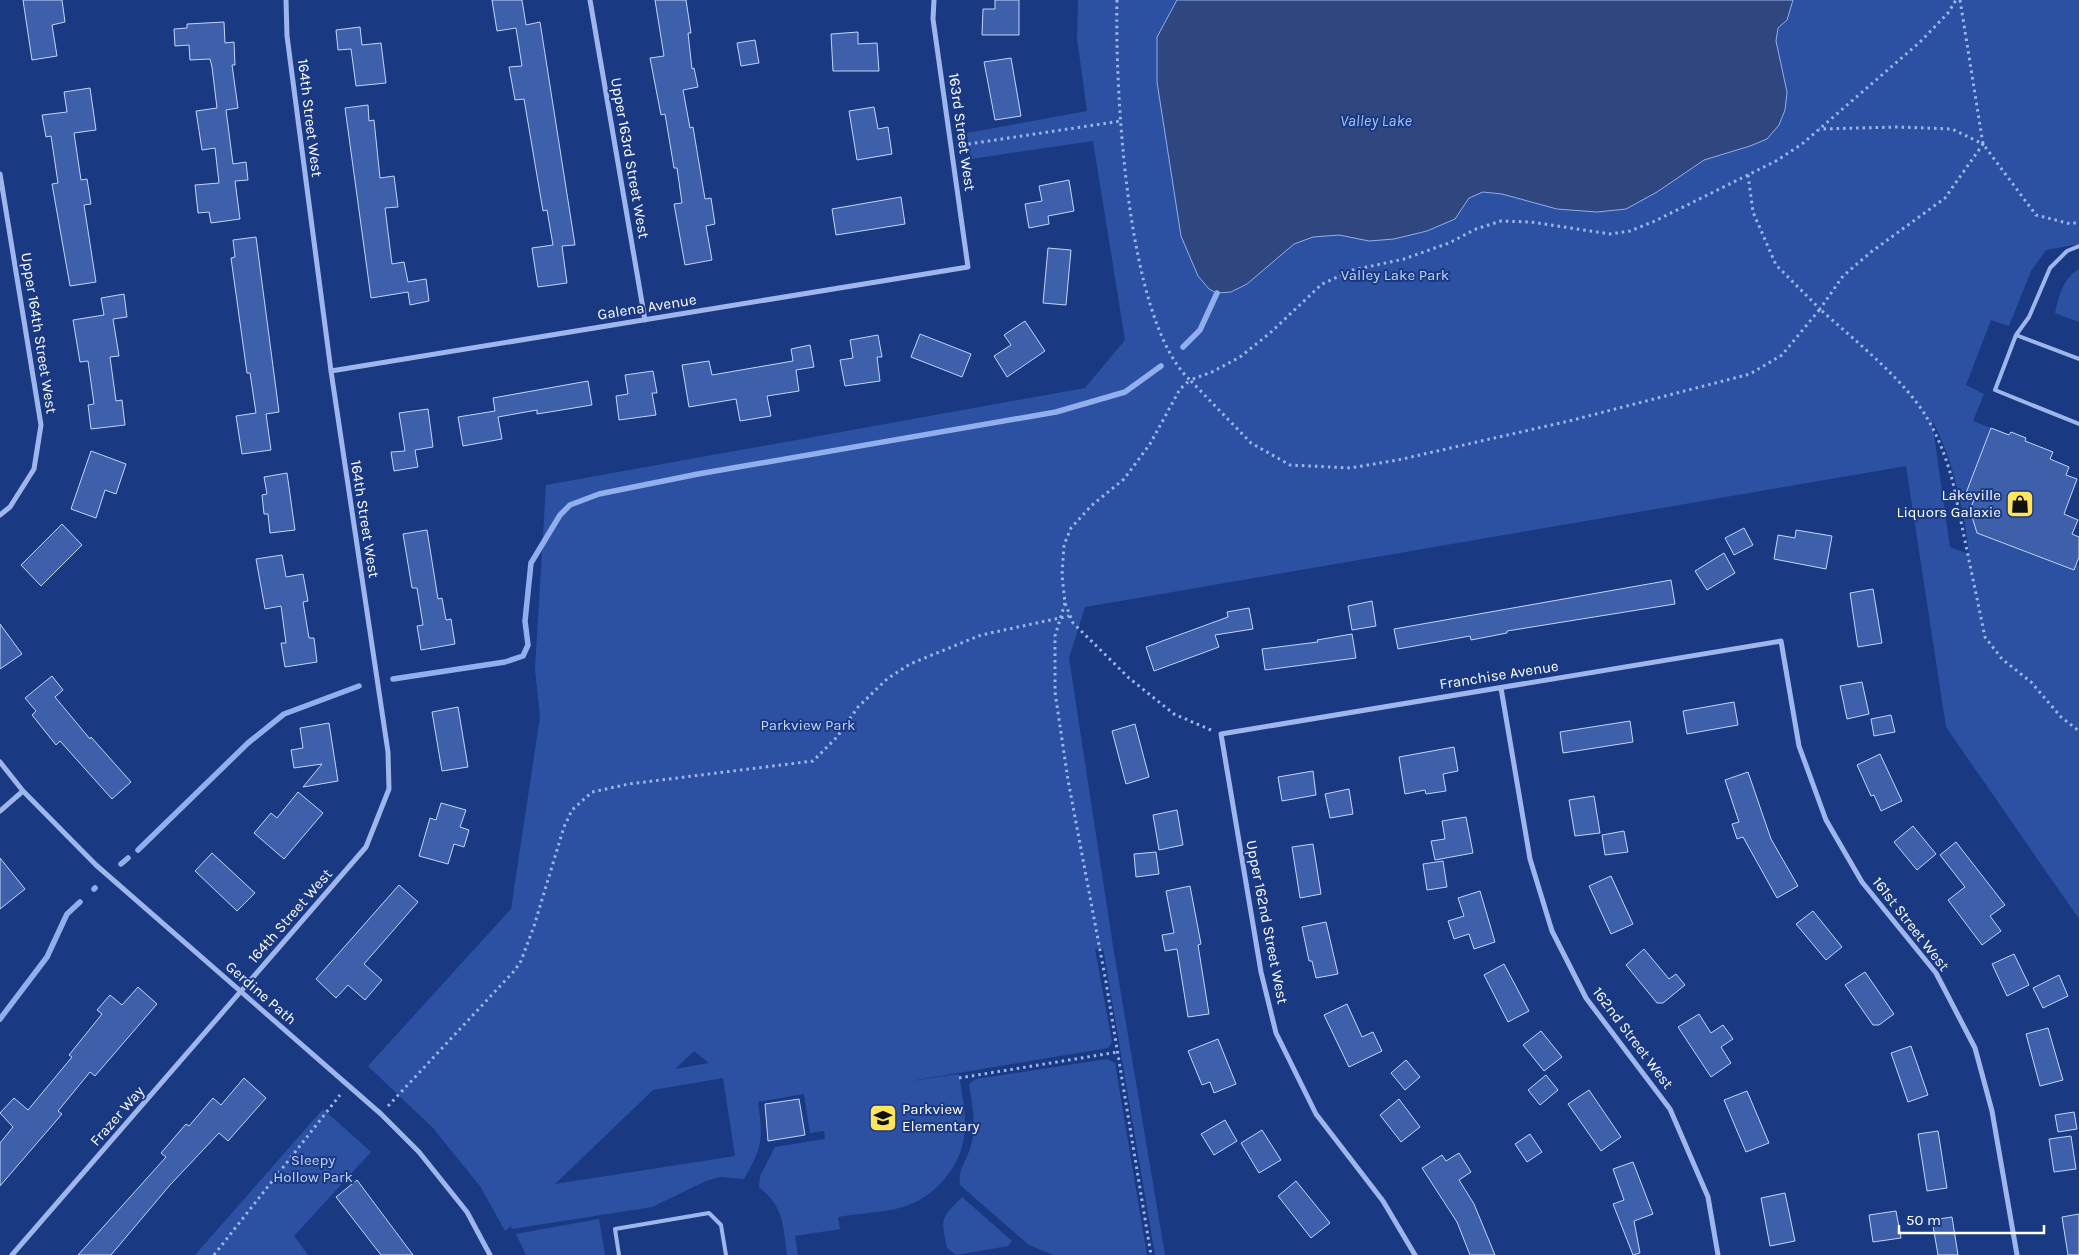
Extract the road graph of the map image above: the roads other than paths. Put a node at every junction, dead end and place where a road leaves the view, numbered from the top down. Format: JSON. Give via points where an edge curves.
{"nodes":[{"id":1,"x":286,"y":0,"type":"edge"},
{"id":2,"x":590,"y":0,"type":"edge"},
{"id":3,"x":934,"y":0,"type":"edge"},
{"id":4,"x":0,"y":174,"type":"edge"},
{"id":5,"x":2079,"y":246,"type":"edge"},
{"id":6,"x":968,"y":267,"type":"joint"},
{"id":7,"x":645,"y":320,"type":"junction"},
{"id":8,"x":2016,"y":335,"type":"junction"},
{"id":9,"x":2079,"y":359,"type":"edge"},
{"id":10,"x":331,"y":371,"type":"junction"},
{"id":11,"x":2079,"y":424,"type":"edge"},
{"id":12,"x":0,"y":515,"type":"edge"},
{"id":13,"x":1781,"y":641,"type":"joint"},
{"id":14,"x":1501,"y":688,"type":"junction"},
{"id":15,"x":1221,"y":734,"type":"joint"},
{"id":16,"x":0,"y":762,"type":"edge"},
{"id":17,"x":23,"y":791,"type":"junction"},
{"id":18,"x":0,"y":811,"type":"edge"},
{"id":19,"x":240,"y":992,"type":"junction"},
{"id":20,"x":12,"y":1255,"type":"edge"},
{"id":21,"x":490,"y":1255,"type":"edge"},
{"id":22,"x":619,"y":1255,"type":"edge"},
{"id":23,"x":726,"y":1255,"type":"edge"},
{"id":24,"x":1415,"y":1255,"type":"edge"},
{"id":25,"x":1718,"y":1255,"type":"edge"},
{"id":26,"x":2017,"y":1255,"type":"edge"}],
"edges":[{"from":1,"to":10,"type":"street","name":"164th Street West","via":[[287,36]]},
{"from":2,"to":7,"type":"street","name":"Upper 163rd Street West"},
{"from":3,"to":6,"type":"street","name":"163rd Street West","via":[[933,19]]},
{"from":4,"to":12,"type":"street","name":"Upper 164th Street West","via":[[41,425],[34,469],[10,507]]},
{"from":5,"to":8,"type":"lane","via":[[2067,251],[2050,268],[2029,317]]},
{"from":6,"to":7,"type":"street","name":"Galena Avenue"},
{"from":7,"to":10,"type":"street","name":"Galena Avenue"},
{"from":8,"to":9,"type":"lane"},
{"from":8,"to":11,"type":"lane","via":[[1995,390]]},
{"from":10,"to":19,"type":"street","name":"164th Street West","via":[[388,752],[389,789],[366,847]]},
{"from":13,"to":14,"type":"street","name":"Franchise Avenue"},
{"from":13,"to":26,"type":"street","name":"161st Street West","via":[[1799,746],[1826,820],[1862,882],[1936,973],[1975,1048],[1992,1111]]},
{"from":14,"to":15,"type":"street","name":"Franchise Avenue"},
{"from":14,"to":25,"type":"street","name":"162nd Street West","via":[[1530,858],[1552,931],[1586,998],[1670,1109],[1708,1197]]},
{"from":15,"to":24,"type":"street","name":"Upper 162nd Street West","via":[[1261,972],[1276,1032],[1316,1114],[1383,1201]]},
{"from":16,"to":17,"type":"street","name":"Gerdine Path"},
{"from":17,"to":18,"type":"street"},
{"from":17,"to":19,"type":"street","name":"Gerdine Path","via":[[96,865]]},
{"from":19,"to":20,"type":"street","name":"Frazer Way"},
{"from":19,"to":21,"type":"street","name":"Gerdine Path","via":[[381,1114],[419,1152],[467,1212]]},
{"from":22,"to":23,"type":"lane","via":[[615,1229],[709,1213],[721,1225]]}]}
